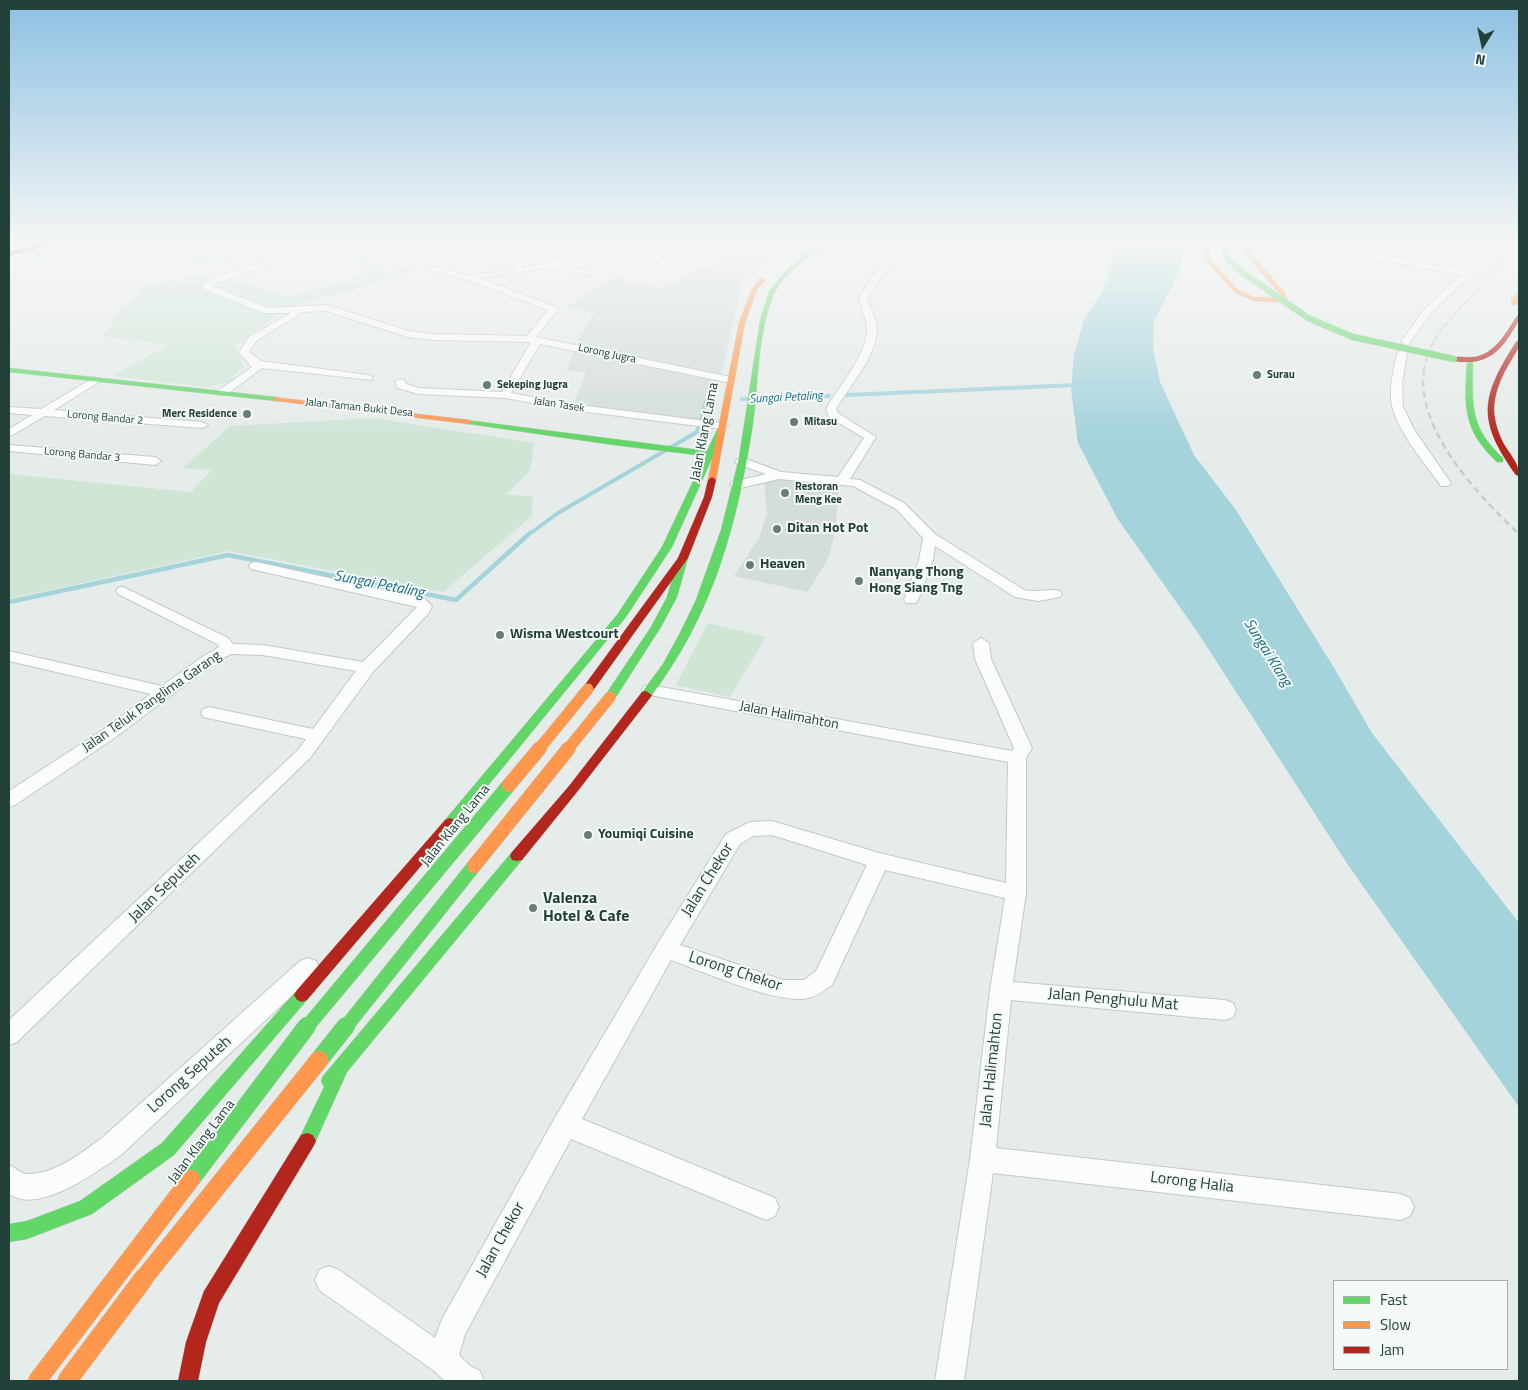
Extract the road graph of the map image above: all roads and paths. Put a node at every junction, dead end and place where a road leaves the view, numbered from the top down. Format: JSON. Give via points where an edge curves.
{"nodes":[{"id":1,"x":259,"y":308,"type":"edge"},
{"id":2,"x":300,"y":308,"type":"junction"},
{"id":3,"x":553,"y":308,"type":"edge"},
{"id":4,"x":747,"y":308,"type":"edge"},
{"id":5,"x":767,"y":308,"type":"edge"},
{"id":6,"x":866,"y":308,"type":"edge"},
{"id":7,"x":1294,"y":308,"type":"edge"},
{"id":8,"x":1309,"y":308,"type":"edge"},
{"id":9,"x":1431,"y":308,"type":"edge"},
{"id":10,"x":1519,"y":317,"type":"edge"},
{"id":11,"x":534,"y":340,"type":"junction"},
{"id":12,"x":1406,"y":342,"type":"dead end"},
{"id":13,"x":1519,"y":342,"type":"edge"},
{"id":14,"x":1480,"y":348,"type":"dead end"},
{"id":15,"x":1402,"y":353,"type":"dead end"},
{"id":16,"x":1455,"y":357,"type":"junction"},
{"id":17,"x":1471,"y":361,"type":"junction"},
{"id":18,"x":258,"y":364,"type":"junction"},
{"id":19,"x":9,"y":370,"type":"edge"},
{"id":20,"x":368,"y":378,"type":"dead end"},
{"id":21,"x":95,"y":380,"type":"junction"},
{"id":22,"x":731,"y":380,"type":"junction"},
{"id":23,"x":400,"y":382,"type":"dead end"},
{"id":24,"x":222,"y":393,"type":"junction"},
{"id":25,"x":505,"y":395,"type":"junction"},
{"id":26,"x":9,"y":410,"type":"edge"},
{"id":27,"x":43,"y":413,"type":"junction"},
{"id":28,"x":202,"y":425,"type":"dead end"},
{"id":29,"x":722,"y":428,"type":"junction"},
{"id":30,"x":9,"y":434,"type":"edge"},
{"id":31,"x":9,"y":448,"type":"edge"},
{"id":32,"x":709,"y":454,"type":"junction"},
{"id":33,"x":155,"y":461,"type":"dead end"},
{"id":34,"x":741,"y":461,"type":"junction"},
{"id":35,"x":1519,"y":472,"type":"edge"},
{"id":36,"x":779,"y":475,"type":"junction"},
{"id":37,"x":842,"y":481,"type":"junction"},
{"id":38,"x":1445,"y":483,"type":"dead end"},
{"id":39,"x":736,"y":484,"type":"junction"},
{"id":40,"x":930,"y":537,"type":"junction"},
{"id":41,"x":683,"y":558,"type":"junction"},
{"id":42,"x":256,"y":566,"type":"dead end"},
{"id":43,"x":122,"y":591,"type":"dead end"},
{"id":44,"x":1055,"y":594,"type":"dead end"},
{"id":45,"x":911,"y":600,"type":"dead end"},
{"id":46,"x":981,"y":643,"type":"dead end"},
{"id":47,"x":228,"y":649,"type":"junction"},
{"id":48,"x":9,"y":656,"type":"edge"},
{"id":49,"x":367,"y":668,"type":"junction"},
{"id":50,"x":650,"y":690,"type":"junction"},
{"id":51,"x":164,"y":692,"type":"junction"},
{"id":52,"x":209,"y":712,"type":"dead end"},
{"id":53,"x":317,"y":736,"type":"junction"},
{"id":54,"x":1017,"y":758,"type":"junction"},
{"id":55,"x":9,"y":800,"type":"edge"},
{"id":56,"x":879,"y":861,"type":"junction"},
{"id":57,"x":1016,"y":893,"type":"junction"},
{"id":58,"x":358,"y":929,"type":"junction"},
{"id":59,"x":665,"y":949,"type":"junction"},
{"id":60,"x":1001,"y":990,"type":"junction"},
{"id":61,"x":1225,"y":1010,"type":"dead end"},
{"id":62,"x":284,"y":1016,"type":"junction"},
{"id":63,"x":9,"y":1035,"type":"edge"},
{"id":64,"x":357,"y":1047,"type":"junction"},
{"id":65,"x":341,"y":1067,"type":"junction"},
{"id":66,"x":311,"y":1104,"type":"dead end"},
{"id":67,"x":565,"y":1124,"type":"junction"},
{"id":68,"x":982,"y":1159,"type":"junction"},
{"id":69,"x":244,"y":1172,"type":"dead end"},
{"id":70,"x":9,"y":1178,"type":"edge"},
{"id":71,"x":766,"y":1207,"type":"dead end"},
{"id":72,"x":1401,"y":1207,"type":"dead end"},
{"id":73,"x":9,"y":1233,"type":"edge"},
{"id":74,"x":329,"y":1280,"type":"dead end"},
{"id":75,"x":443,"y":1360,"type":"junction"},
{"id":76,"x":37,"y":1381,"type":"edge"},
{"id":77,"x":46,"y":1381,"type":"edge"},
{"id":78,"x":67,"y":1381,"type":"edge"},
{"id":79,"x":188,"y":1381,"type":"edge"},
{"id":80,"x":470,"y":1381,"type":"edge"},
{"id":81,"x":949,"y":1381,"type":"edge"}],
"edges":[{"from":1,"to":2,"type":"street","name":"Lorong Jugra","via":[[268,311]]},
{"from":2,"to":11,"type":"street","name":"Lorong Jugra","via":[[326,308],[408,334]]},
{"from":2,"to":18,"type":"street","via":[[248,343],[244,353]]},
{"from":3,"to":11,"type":"street"},
{"from":4,"to":22,"type":"main road","name":"Jalan Klang Lama"},
{"from":5,"to":34,"type":"main road"},
{"from":6,"to":37,"type":"street","via":[[872,335],[859,365],[831,410],[833,415],[870,437]]},
{"from":7,"to":16,"type":"main road","bridge":true,"via":[[1352,337]]},
{"from":8,"to":16,"type":"main road","via":[[1330,322],[1358,333]]},
{"from":9,"to":12,"type":"street"},
{"from":10,"to":17,"type":"main road","via":[[1489,358]]},
{"from":11,"to":22,"type":"street","name":"Lorong Jugra"},
{"from":11,"to":25,"type":"street"},
{"from":13,"to":35,"type":"main road","via":[[1495,379],[1490,394],[1493,429]]},
{"from":14,"to":17,"type":"main road"},
{"from":15,"to":38,"type":"street","via":[[1397,377],[1400,414]]},
{"from":16,"to":17,"type":"main road"},
{"from":17,"to":35,"type":"main road","via":[[1469,409],[1473,431],[1485,450]]},
{"from":18,"to":20,"type":"street"},
{"from":18,"to":24,"type":"street"},
{"from":19,"to":21,"type":"main road","name":"Jalan Taman Bukit Desa"},
{"from":21,"to":24,"type":"main road","name":"Jalan Taman Bukit Desa"},
{"from":21,"to":27,"type":"street"},
{"from":22,"to":29,"type":"main road","name":"Jalan Klang Lama"},
{"from":23,"to":25,"type":"street","name":"Jalan Tasek","via":[[400,386],[419,391]]},
{"from":24,"to":32,"type":"main road","name":"Jalan Taman Bukit Desa","via":[[430,416]]},
{"from":25,"to":29,"type":"street","name":"Jalan Tasek"},
{"from":26,"to":27,"type":"street","name":"Lorong Bandar 2"},
{"from":27,"to":28,"type":"street","name":"Lorong Bandar 2"},
{"from":27,"to":30,"type":"street"},
{"from":29,"to":32,"type":"main road"},
{"from":29,"to":41,"type":"main road","name":"Jalan Klang Lama","via":[[708,496]]},
{"from":31,"to":33,"type":"street","name":"Lorong Bandar 3"},
{"from":32,"to":58,"type":"main road","via":[[667,547],[621,617]]},
{"from":34,"to":36,"type":"street"},
{"from":34,"to":39,"type":"main road"},
{"from":36,"to":37,"type":"street"},
{"from":36,"to":39,"type":"street"},
{"from":37,"to":40,"type":"street","via":[[856,483],[900,506]]},
{"from":39,"to":50,"type":"main road","via":[[715,566],[693,622]]},
{"from":40,"to":44,"type":"street","via":[[1020,594],[1038,597]]},
{"from":40,"to":45,"type":"street","via":[[926,560]]},
{"from":41,"to":76,"type":"main road","name":"Jalan Klang Lama","bridge":true,"via":[[588,689],[313,1019]]},
{"from":41,"to":78,"type":"main road","bridge":true,"via":[[672,597],[610,697],[144,1278]]},
{"from":42,"to":49,"type":"street","name":"Jalan Seputeh","via":[[420,602],[425,606]]},
{"from":43,"to":47,"type":"street","via":[[223,642]]},
{"from":46,"to":54,"type":"street","name":"Jalan Halimahton","via":[[983,659],[1023,748]]},
{"from":47,"to":49,"type":"street","name":"Jalan Teluk Panglima Garang","via":[[264,650]]},
{"from":47,"to":51,"type":"street","name":"Jalan Teluk Panglima Garang"},
{"from":48,"to":51,"type":"street"},
{"from":49,"to":53,"type":"street","name":"Jalan Seputeh"},
{"from":50,"to":54,"type":"street","name":"Jalan Halimahton"},
{"from":50,"to":64,"type":"main road","via":[[573,789]]},
{"from":51,"to":55,"type":"street","name":"Jalan Teluk Panglima Garang"},
{"from":52,"to":53,"type":"street"},
{"from":53,"to":63,"type":"street","name":"Jalan Seputeh","via":[[287,771]]},
{"from":54,"to":57,"type":"street","name":"Jalan Halimahton"},
{"from":56,"to":57,"type":"street","name":"Jalan Chekor"},
{"from":56,"to":59,"type":"street","name":"Jalan Chekor","via":[[772,828],[750,829],[733,839]]},
{"from":56,"to":59,"type":"street","name":"Lorong Chekor","via":[[824,978],[808,990],[783,990]]},
{"from":57,"to":60,"type":"street","name":"Jalan Halimahton"},
{"from":58,"to":62,"type":"main road"},
{"from":58,"to":70,"type":"street","name":"Lorong Seputeh","via":[[293,979],[105,1151],[48,1184],[20,1187]]},
{"from":59,"to":67,"type":"street","name":"Jalan Chekor"},
{"from":60,"to":61,"type":"street","name":"Jalan Penghulu Mat"},
{"from":60,"to":68,"type":"street","name":"Jalan Halimahton"},
{"from":62,"to":64,"type":"main road","via":[[285,1034],[291,1045],[303,1051],[326,1057]]},
{"from":62,"to":73,"type":"main road","via":[[168,1149],[86,1208],[36,1228]]},
{"from":64,"to":65,"type":"main road"},
{"from":65,"to":66,"type":"main road"},
{"from":65,"to":79,"type":"main road","via":[[307,1141],[211,1298],[196,1342]]},
{"from":67,"to":71,"type":"street"},
{"from":67,"to":75,"type":"street","name":"Jalan Chekor","via":[[452,1330]]},
{"from":68,"to":72,"type":"street","name":"Lorong Halia"},
{"from":68,"to":81,"type":"street","name":"Jalan Halimahton"},
{"from":69,"to":77,"type":"main road","via":[[188,1206]]},
{"from":74,"to":75,"type":"street"},
{"from":75,"to":80,"type":"street"}]}
